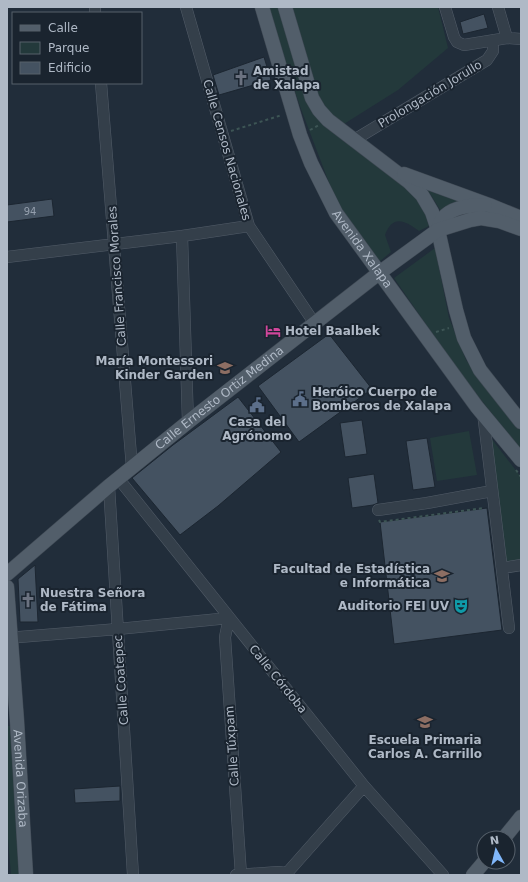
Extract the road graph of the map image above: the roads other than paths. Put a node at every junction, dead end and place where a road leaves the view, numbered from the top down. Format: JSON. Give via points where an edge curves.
{"nodes":[{"id":1,"x":186,"y":7,"type":"edge"},
{"id":2,"x":262,"y":7,"type":"edge"},
{"id":3,"x":285,"y":7,"type":"edge"},
{"id":4,"x":446,"y":7,"type":"edge"},
{"id":5,"x":498,"y":7,"type":"edge"},
{"id":6,"x":507,"y":38,"type":"junction"},
{"id":7,"x":521,"y":39,"type":"edge"},
{"id":8,"x":493,"y":40,"type":"junction"},
{"id":9,"x":101,"y":84,"type":"edge"},
{"id":10,"x":354,"y":140,"type":"junction"},
{"id":11,"x":392,"y":169,"type":"junction"},
{"id":12,"x":489,"y":205,"type":"junction"},
{"id":13,"x":518,"y":214,"type":"edge"},
{"id":14,"x":249,"y":226,"type":"junction"},
{"id":15,"x":521,"y":229,"type":"edge"},
{"id":16,"x":438,"y":230,"type":"junction"},
{"id":17,"x":182,"y":236,"type":"junction"},
{"id":18,"x":115,"y":244,"type":"junction"},
{"id":19,"x":7,"y":257,"type":"edge"},
{"id":20,"x":379,"y":273,"type":"junction"},
{"id":21,"x":315,"y":324,"type":"junction"},
{"id":22,"x":483,"y":413,"type":"junction"},
{"id":23,"x":188,"y":422,"type":"junction"},
{"id":24,"x":521,"y":422,"type":"edge"},
{"id":25,"x":521,"y":460,"type":"edge"},
{"id":26,"x":132,"y":468,"type":"junction"},
{"id":27,"x":114,"y":482,"type":"junction"},
{"id":28,"x":492,"y":491,"type":"junction"},
{"id":29,"x":378,"y":510,"type":"road end"},
{"id":30,"x":521,"y":565,"type":"edge"},
{"id":31,"x":502,"y":568,"type":"junction"},
{"id":32,"x":7,"y":574,"type":"edge"},
{"id":33,"x":7,"y":587,"type":"edge"},
{"id":34,"x":229,"y":618,"type":"junction"},
{"id":35,"x":509,"y":628,"type":"dead end"},
{"id":36,"x":118,"y":629,"type":"junction"},
{"id":37,"x":9,"y":638,"type":"edge"},
{"id":38,"x":12,"y":721,"type":"edge"},
{"id":39,"x":364,"y":786,"type":"junction"},
{"id":40,"x":521,"y":817,"type":"edge"},
{"id":41,"x":510,"y":830,"type":"edge"},
{"id":42,"x":287,"y":874,"type":"edge"},
{"id":43,"x":26,"y":875,"type":"edge"},
{"id":44,"x":134,"y":875,"type":"edge"},
{"id":45,"x":236,"y":875,"type":"edge"},
{"id":46,"x":241,"y":875,"type":"edge"},
{"id":47,"x":443,"y":875,"type":"edge"}],
"edges":[{"from":1,"to":14,"type":"street","name":"Calle Censos Nacionales"},
{"from":2,"to":20,"type":"main road","name":"Avenida Xalapa","via":[[300,135],[317,176],[336,213]]},
{"from":3,"to":10,"type":"main road","via":[[312,98],[328,120]]},
{"from":4,"to":8,"type":"street","via":[[457,42],[464,45]]},
{"from":5,"to":6,"type":"street"},
{"from":6,"to":7,"type":"street"},
{"from":6,"to":8,"type":"street"},
{"from":8,"to":10,"type":"street","name":"Prolongación Jorullo","via":[[493,51],[486,60]]},
{"from":9,"to":18,"type":"street","name":"Calle Francisco Morales"},
{"from":10,"to":11,"type":"main road"},
{"from":11,"to":12,"type":"main road"},
{"from":11,"to":16,"type":"main road","via":[[422,195],[432,212]]},
{"from":12,"to":13,"type":"main road"},
{"from":12,"to":16,"type":"main road","via":[[464,207],[449,212],[442,219]]},
{"from":14,"to":17,"type":"street"},
{"from":14,"to":21,"type":"street","name":"Calle Censos Nacionales"},
{"from":15,"to":16,"type":"main road","via":[[481,218]]},
{"from":16,"to":20,"type":"main road","name":"Calle Ernesto Ortiz Medina"},
{"from":16,"to":24,"type":"main road","via":[[464,338],[480,370]]},
{"from":17,"to":18,"type":"street"},
{"from":17,"to":23,"type":"street"},
{"from":18,"to":19,"type":"street"},
{"from":18,"to":26,"type":"street","name":"Calle Francisco Morales"},
{"from":20,"to":21,"type":"main road","name":"Calle Ernesto Ortiz Medina"},
{"from":20,"to":22,"type":"main road","name":"Avenida Xalapa"},
{"from":21,"to":23,"type":"main road","name":"Calle Ernesto Ortiz Medina"},
{"from":22,"to":25,"type":"main road","name":"Avenida Xalapa"},
{"from":22,"to":28,"type":"street"},
{"from":23,"to":26,"type":"main road","name":"Calle Ernesto Ortiz Medina"},
{"from":26,"to":27,"type":"main road","name":"Calle Ernesto Ortiz Medina"},
{"from":27,"to":32,"type":"main road","name":"Calle Ernesto Ortiz Medina"},
{"from":27,"to":34,"type":"street","name":"Calle Córdoba"},
{"from":27,"to":36,"type":"street","name":"Calle Coatepec"},
{"from":28,"to":29,"type":"street"},
{"from":28,"to":31,"type":"street"},
{"from":30,"to":31,"type":"street"},
{"from":31,"to":35,"type":"street"},
{"from":33,"to":37,"type":"main road","name":"Avenida Orizaba"},
{"from":34,"to":36,"type":"street"},
{"from":34,"to":39,"type":"street","name":"Calle Córdoba"},
{"from":34,"to":46,"type":"street","name":"Calle Túxpam","via":[[225,637]]},
{"from":36,"to":37,"type":"street"},
{"from":36,"to":44,"type":"street","name":"Calle Coatepec"},
{"from":37,"to":38,"type":"main road","name":"Avenida Orizaba"},
{"from":38,"to":43,"type":"main road","name":"Avenida Orizaba"},
{"from":39,"to":42,"type":"street"},
{"from":39,"to":47,"type":"street","name":"Calle Córdoba"},
{"from":40,"to":41,"type":"main road"},
{"from":42,"to":46,"type":"street","via":[[278,872]]},
{"from":45,"to":46,"type":"street"}]}
